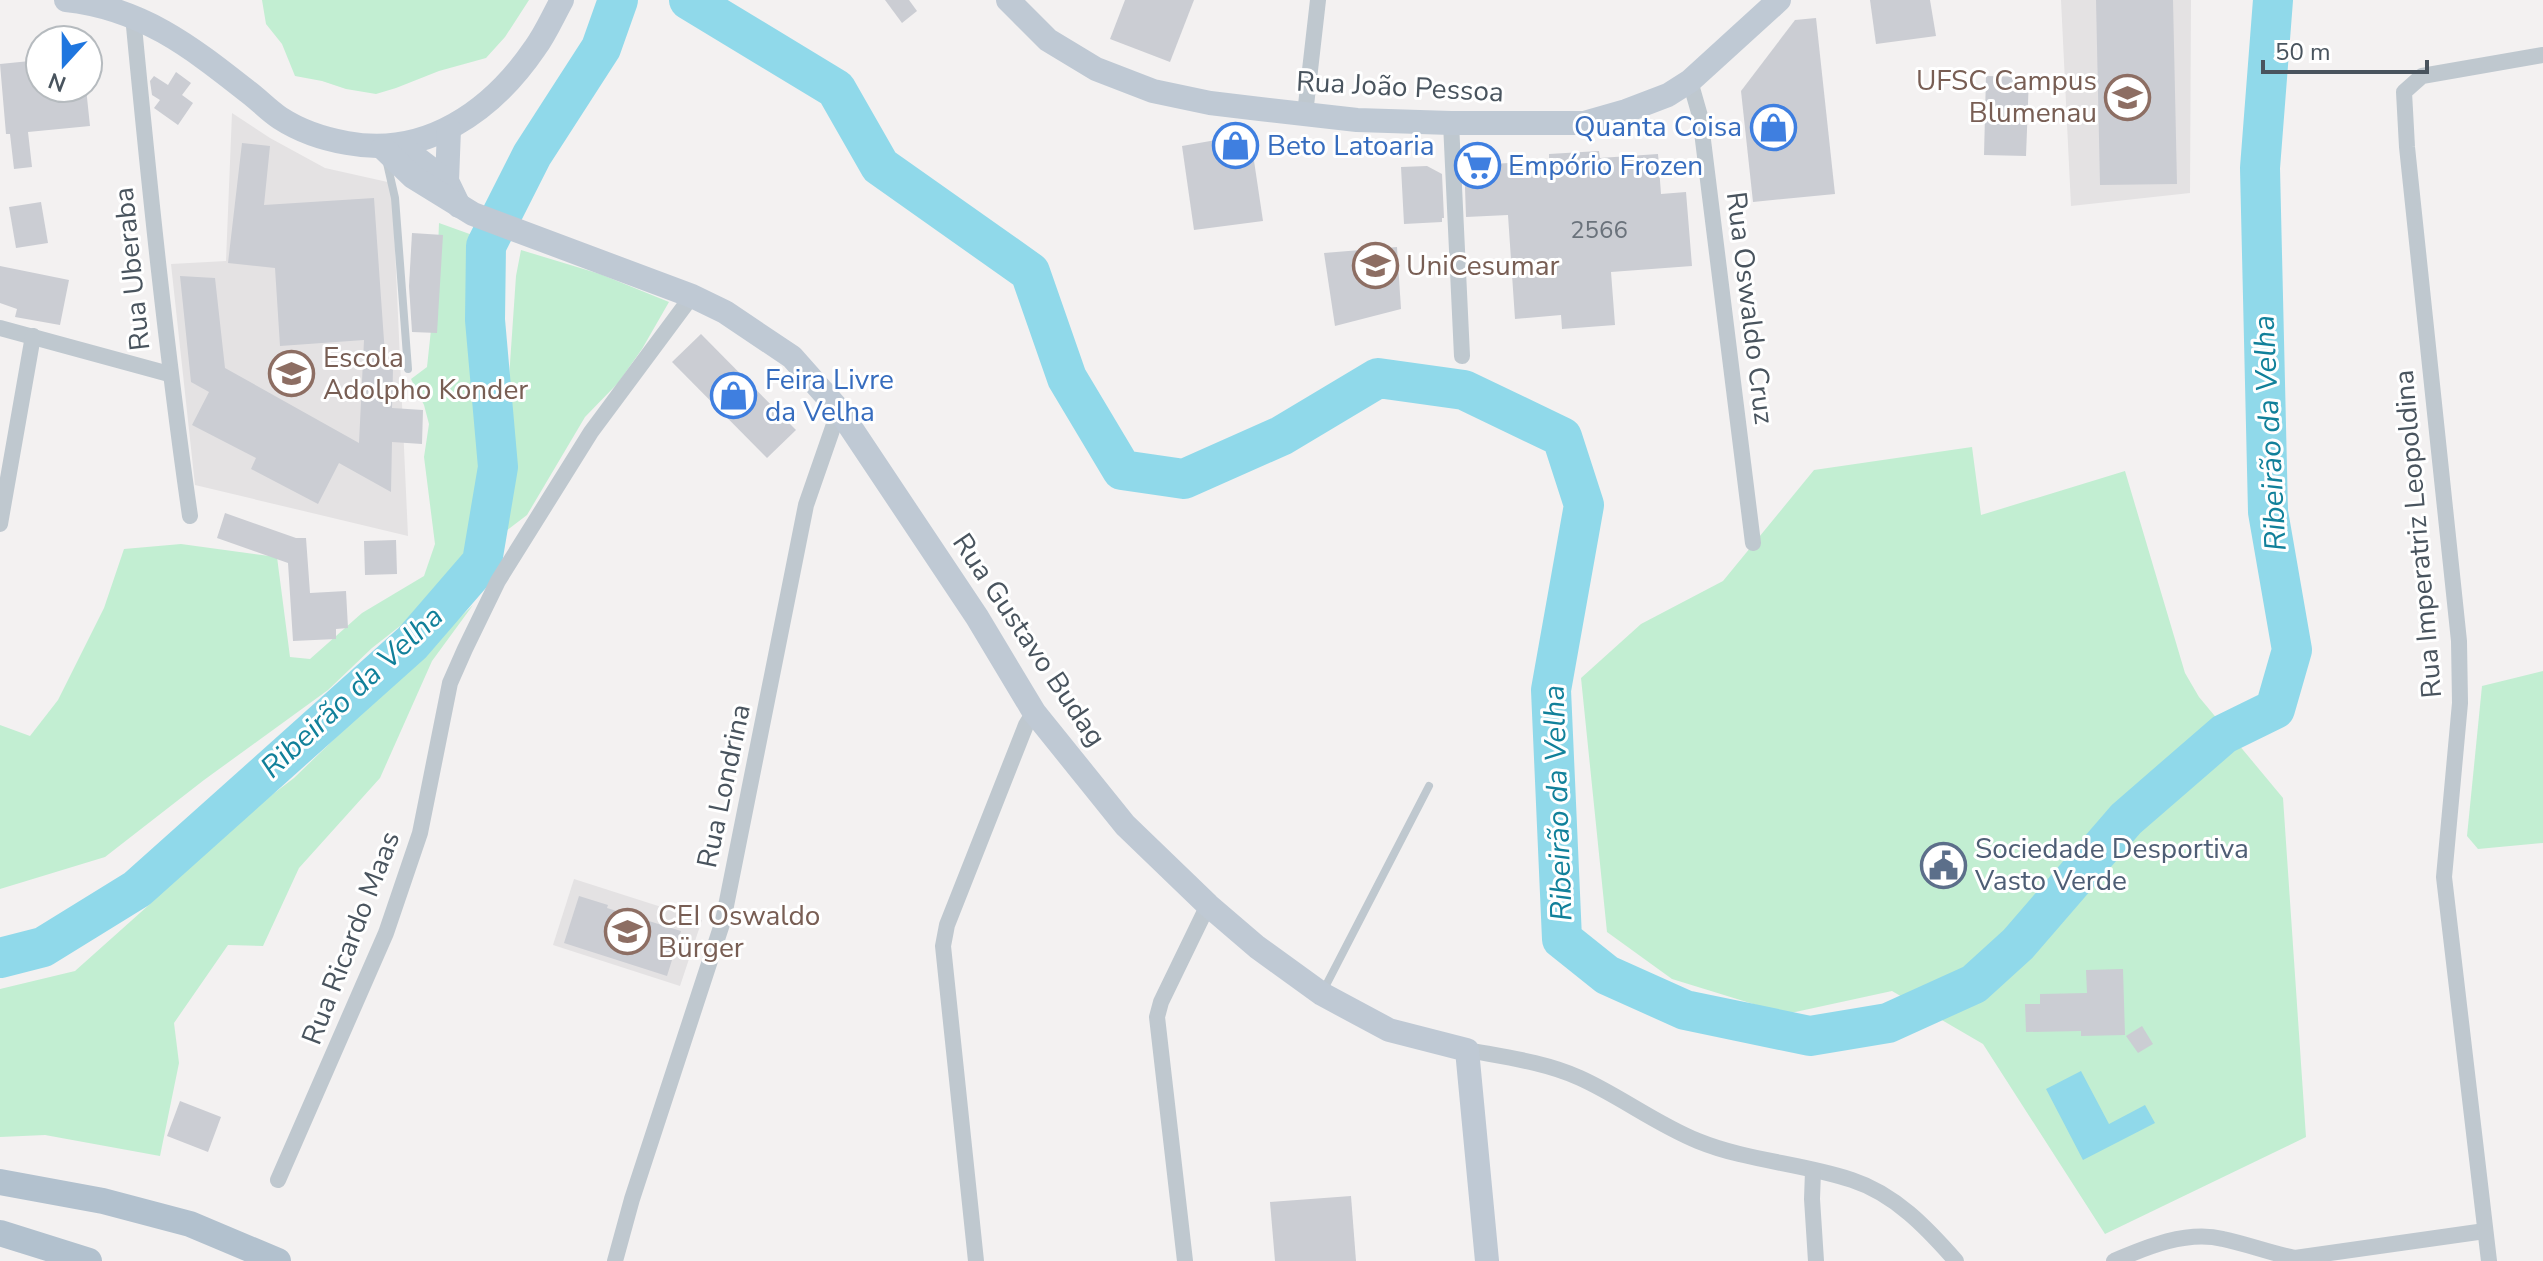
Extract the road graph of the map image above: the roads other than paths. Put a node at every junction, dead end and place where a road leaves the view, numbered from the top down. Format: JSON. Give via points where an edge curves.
{"nodes":[{"id":1,"x":66,"y":0,"type":"edge"},
{"id":2,"x":76,"y":0,"type":"edge"},
{"id":3,"x":562,"y":0,"type":"edge"},
{"id":4,"x":1008,"y":0,"type":"edge"},
{"id":5,"x":1318,"y":0,"type":"edge"},
{"id":6,"x":1779,"y":0,"type":"edge"},
{"id":7,"x":133,"y":16,"type":"junction"},
{"id":8,"x":2543,"y":55,"type":"edge"},
{"id":9,"x":1690,"y":81,"type":"junction"},
{"id":10,"x":1305,"y":114,"type":"junction"},
{"id":11,"x":1451,"y":123,"type":"junction"},
{"id":12,"x":443,"y":131,"type":"junction"},
{"id":13,"x":392,"y":147,"type":"junction"},
{"id":14,"x":423,"y":163,"type":"junction"},
{"id":15,"x":454,"y":199,"type":"junction"},
{"id":16,"x":692,"y":296,"type":"junction"},
{"id":17,"x":0,"y":328,"type":"edge"},
{"id":18,"x":33,"y":336,"type":"junction"},
{"id":19,"x":1462,"y":356,"type":"dead end"},
{"id":20,"x":408,"y":369,"type":"dead end"},
{"id":21,"x":169,"y":374,"type":"junction"},
{"id":22,"x":839,"y":410,"type":"junction"},
{"id":23,"x":190,"y":516,"type":"dead end"},
{"id":24,"x":0,"y":524,"type":"edge"},
{"id":25,"x":1753,"y":543,"type":"dead end"},
{"id":26,"x":1034,"y":712,"type":"junction"},
{"id":27,"x":1429,"y":786,"type":"dead end"},
{"id":28,"x":1208,"y":905,"type":"junction"},
{"id":29,"x":1322,"y":994,"type":"junction"},
{"id":30,"x":1467,"y":1050,"type":"junction"},
{"id":31,"x":1813,"y":1171,"type":"junction"},
{"id":32,"x":278,"y":1180,"type":"dead end"},
{"id":33,"x":0,"y":1182,"type":"edge"},
{"id":34,"x":2485,"y":1231,"type":"junction"},
{"id":35,"x":0,"y":1233,"type":"edge"},
{"id":36,"x":89,"y":1261,"type":"edge"},
{"id":37,"x":278,"y":1261,"type":"edge"},
{"id":38,"x":615,"y":1261,"type":"edge"},
{"id":39,"x":976,"y":1261,"type":"edge"},
{"id":40,"x":1185,"y":1261,"type":"edge"},
{"id":41,"x":1487,"y":1261,"type":"edge"},
{"id":42,"x":1816,"y":1261,"type":"edge"},
{"id":43,"x":1956,"y":1261,"type":"edge"},
{"id":44,"x":2114,"y":1261,"type":"edge"},
{"id":45,"x":2489,"y":1261,"type":"edge"}],
"edges":[{"from":1,"to":2,"type":"street"},
{"from":2,"to":7,"type":"street"},
{"from":3,"to":12,"type":"street","via":[[536,48],[501,90]]},
{"from":4,"to":10,"type":"street","name":"Rua João Pessoa","via":[[1048,40],[1096,69],[1153,91]]},
{"from":5,"to":10,"type":"street"},
{"from":6,"to":9,"type":"street","name":"Rua João Pessoa"},
{"from":7,"to":13,"type":"street","via":[[186,43],[279,118],[329,140]]},
{"from":7,"to":21,"type":"street","name":"Rua Uberaba"},
{"from":8,"to":34,"type":"street","name":"Rua Imperatriz Leopoldina","via":[[2422,76],[2404,92],[2459,641],[2460,703],[2444,877]]},
{"from":9,"to":11,"type":"street","name":"Rua João Pessoa","via":[[1668,95],[1584,123]]},
{"from":9,"to":25,"type":"street","name":"Rua Oswaldo Cruz","via":[[1700,116]]},
{"from":10,"to":11,"type":"street","name":"Rua João Pessoa"},
{"from":11,"to":19,"type":"street"},
{"from":12,"to":13,"type":"street"},
{"from":12,"to":14,"type":"street"},
{"from":12,"to":15,"type":"street"},
{"from":13,"to":14,"type":"street"},
{"from":13,"to":15,"type":"street","name":"Rua Gustavo Budag","via":[[413,177]]},
{"from":13,"to":20,"type":"lane"},
{"from":14,"to":15,"type":"street","via":[[423,173]]},
{"from":15,"to":16,"type":"street","name":"Rua Gustavo Budag","via":[[536,239]]},
{"from":16,"to":22,"type":"street","name":"Rua Gustavo Budag","via":[[792,357]]},
{"from":16,"to":32,"type":"street","name":"Rua Ricardo Maas","via":[[591,432],[498,581],[465,649],[450,683],[420,833],[386,933]]},
{"from":17,"to":18,"type":"street"},
{"from":18,"to":21,"type":"street"},
{"from":18,"to":24,"type":"street"},
{"from":21,"to":23,"type":"street","name":"Rua Uberaba"},
{"from":22,"to":26,"type":"street","name":"Rua Gustavo Budag"},
{"from":22,"to":38,"type":"street","name":"Rua Londrina","via":[[806,505],[723,921]]},
{"from":26,"to":28,"type":"street","name":"Rua Gustavo Budag","via":[[1125,825]]},
{"from":26,"to":39,"type":"street","via":[[943,946]]},
{"from":27,"to":29,"type":"lane"},
{"from":28,"to":29,"type":"street","name":"Rua Gustavo Budag"},
{"from":28,"to":40,"type":"street","via":[[1157,1017]]},
{"from":29,"to":30,"type":"street","name":"Rua Gustavo Budag","via":[[1389,1030]]},
{"from":30,"to":31,"type":"street","name":"Rua Gustavo Budag","via":[[1555,1069],[1698,1141]]},
{"from":30,"to":41,"type":"street"},
{"from":31,"to":42,"type":"street"},
{"from":31,"to":43,"type":"street","name":"Rua Gustavo Budag","via":[[1881,1193],[1929,1230]]},
{"from":33,"to":37,"type":"main road","via":[[190,1224]]},
{"from":34,"to":44,"type":"street","via":[[2295,1258],[2220,1238],[2183,1239]]},
{"from":34,"to":45,"type":"street","name":"Rua Imperatriz Leopoldina"},
{"from":35,"to":36,"type":"main road"}]}
